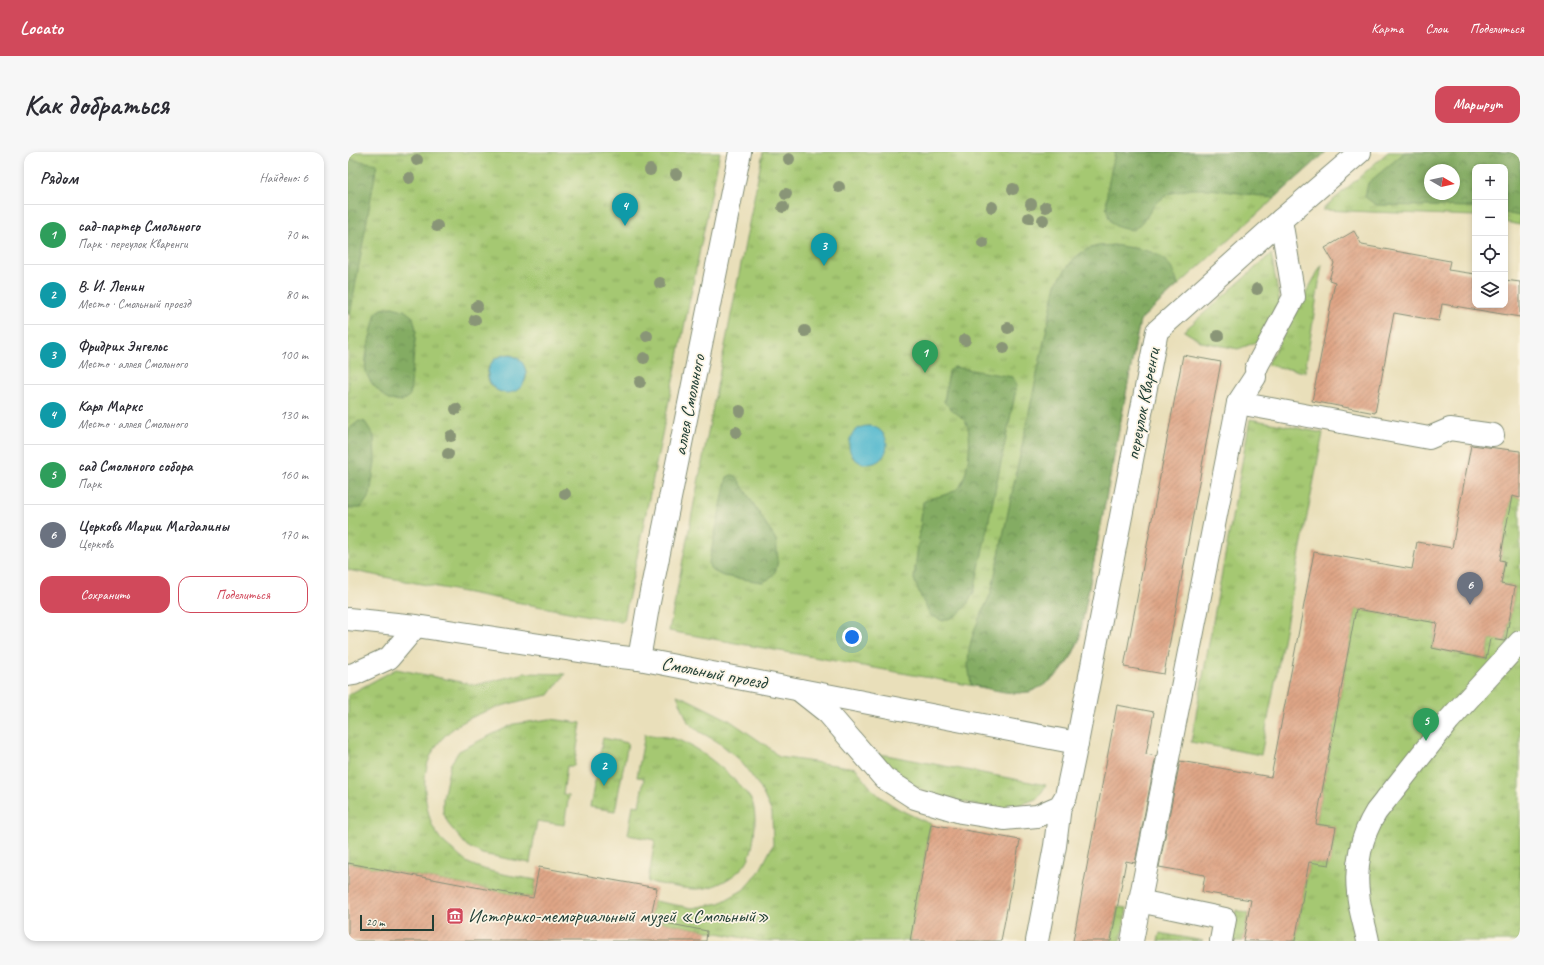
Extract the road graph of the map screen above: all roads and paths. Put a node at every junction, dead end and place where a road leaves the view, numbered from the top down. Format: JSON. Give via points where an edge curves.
{"nodes":[{"id":1,"x":740,"y":152,"type":"edge"},
{"id":2,"x":1360,"y":152,"type":"edge"},
{"id":3,"x":1281,"y":220,"type":"junction"},
{"id":4,"x":1238,"y":403,"type":"junction"},
{"id":5,"x":1493,"y":435,"type":"dead end"},
{"id":6,"x":348,"y":619,"type":"edge"},
{"id":7,"x":416,"y":626,"type":"junction"},
{"id":8,"x":1520,"y":642,"type":"edge"},
{"id":9,"x":639,"y":659,"type":"junction"},
{"id":10,"x":348,"y":675,"type":"edge"},
{"id":11,"x":799,"y":690,"type":"junction"},
{"id":12,"x":1077,"y":743,"type":"junction"},
{"id":13,"x":1060,"y":806,"type":"junction"},
{"id":14,"x":1139,"y":901,"type":"junction"},
{"id":15,"x":1037,"y":941,"type":"edge"},
{"id":16,"x":1132,"y":941,"type":"edge"},
{"id":17,"x":1221,"y":941,"type":"edge"},
{"id":18,"x":1368,"y":941,"type":"edge"}],
"edges":[{"from":1,"to":9,"type":"street","name":"аллея Смольного"},
{"from":2,"to":3,"type":"street","name":"переулок Кваренги"},
{"from":3,"to":4,"type":"street","via":[[1294,297]]},
{"from":3,"to":12,"type":"street","name":"переулок Кваренги","via":[[1157,331]]},
{"from":4,"to":5,"type":"street","via":[[1429,438],[1450,429]]},
{"from":4,"to":14,"type":"street"},
{"from":6,"to":7,"type":"street","name":"Смольный проезд"},
{"from":7,"to":9,"type":"street","name":"Смольный проезд"},
{"from":7,"to":10,"type":"street","via":[[389,658]]},
{"from":8,"to":18,"type":"street","via":[[1449,720],[1367,826],[1360,852],[1357,879]]},
{"from":9,"to":11,"type":"street","name":"Смольный проезд"},
{"from":11,"to":12,"type":"street","name":"Смольный проезд"},
{"from":11,"to":13,"type":"street","via":[[828,713],[884,778],[915,798],[961,812],[1004,818],[1037,816]]},
{"from":12,"to":13,"type":"street","name":"переулок Кваренги","via":[[1066,796]]},
{"from":13,"to":15,"type":"street","name":"переулок Кваренги"},
{"from":14,"to":16,"type":"street"},
{"from":14,"to":17,"type":"street","via":[[1225,919]]}]}
